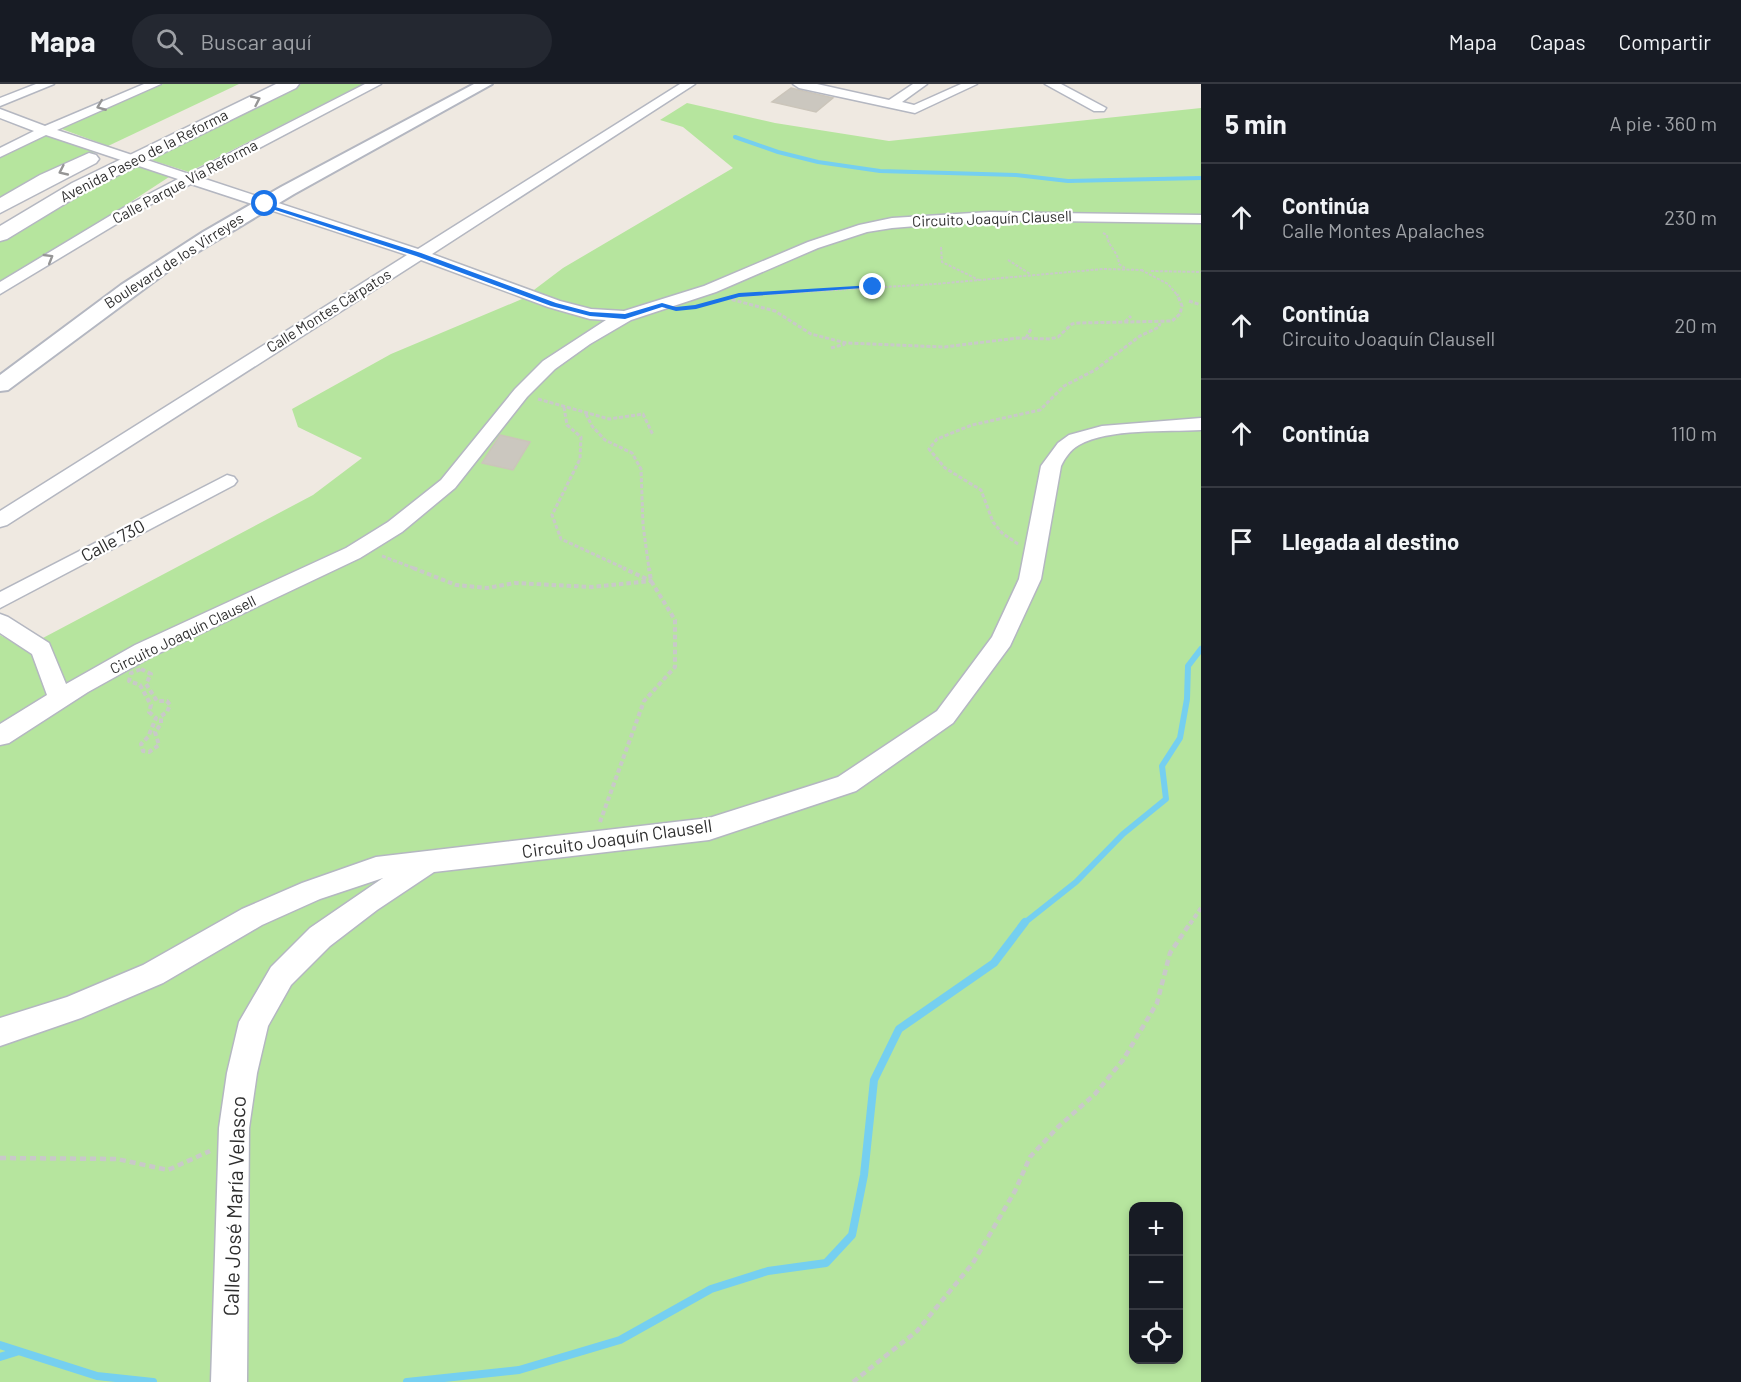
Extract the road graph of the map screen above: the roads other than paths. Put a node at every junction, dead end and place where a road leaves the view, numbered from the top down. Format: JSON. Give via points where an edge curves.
{"nodes":[{"id":1,"x":48,"y":84,"type":"edge"},
{"id":2,"x":155,"y":84,"type":"edge"},
{"id":3,"x":290,"y":84,"type":"edge"},
{"id":4,"x":375,"y":84,"type":"edge"},
{"id":5,"x":485,"y":84,"type":"edge"},
{"id":6,"x":688,"y":84,"type":"edge"},
{"id":7,"x":799,"y":84,"type":"edge"},
{"id":8,"x":921,"y":84,"type":"edge"},
{"id":9,"x":971,"y":84,"type":"edge"},
{"id":10,"x":1051,"y":84,"type":"edge"},
{"id":11,"x":0,"y":102,"type":"edge"},
{"id":12,"x":891,"y":104,"type":"junction"},
{"id":13,"x":1099,"y":108,"type":"dead end"},
{"id":14,"x":0,"y":113,"type":"edge"},
{"id":15,"x":46,"y":131,"type":"junction"},
{"id":16,"x":132,"y":149,"type":"junction"},
{"id":17,"x":108,"y":150,"type":"junction"},
{"id":18,"x":0,"y":153,"type":"edge"},
{"id":19,"x":190,"y":178,"type":"junction"},
{"id":20,"x":265,"y":204,"type":"junction"},
{"id":21,"x":0,"y":207,"type":"edge"},
{"id":22,"x":1201,"y":219,"type":"edge"},
{"id":23,"x":0,"y":235,"type":"edge"},
{"id":24,"x":418,"y":254,"type":"junction"},
{"id":25,"x":0,"y":289,"type":"edge"},
{"id":26,"x":625,"y":316,"type":"junction"},
{"id":27,"x":0,"y":385,"type":"edge"},
{"id":28,"x":1201,"y":424,"type":"edge"},
{"id":29,"x":227,"y":482,"type":"dead end"},
{"id":30,"x":0,"y":520,"type":"edge"},
{"id":31,"x":0,"y":601,"type":"edge"},
{"id":32,"x":0,"y":622,"type":"edge"},
{"id":33,"x":60,"y":698,"type":"junction"},
{"id":34,"x":0,"y":736,"type":"edge"},
{"id":35,"x":430,"y":862,"type":"junction"},
{"id":36,"x":0,"y":1032,"type":"edge"},
{"id":37,"x":230,"y":1382,"type":"edge"}],
"edges":[{"from":1,"to":11,"type":"street"},
{"from":2,"to":15,"type":"street","one_way":true},
{"from":16,"to":3,"type":"main road","name":"Avenida Paseo de la Reforma","one_way":true},
{"from":4,"to":19,"type":"street","name":"Calle Parque Vía Reforma"},
{"from":5,"to":20,"type":"street","name":"Boulevard de los Virreyes"},
{"from":6,"to":24,"type":"street","name":"Calle Montes Cárpatos"},
{"from":7,"to":12,"type":"street"},
{"from":8,"to":12,"type":"street"},
{"from":9,"to":12,"type":"street","via":[[915,109]]},
{"from":10,"to":13,"type":"street"},
{"from":14,"to":15,"type":"street"},
{"from":15,"to":17,"type":"street"},
{"from":15,"to":18,"type":"street"},
{"from":16,"to":17,"type":"main road","name":"Avenida Paseo de la Reforma"},
{"from":16,"to":19,"type":"street"},
{"from":16,"to":23,"type":"main road","name":"Avenida Paseo de la Reforma"},
{"from":17,"to":21,"type":"main road","name":"Avenida Paseo de la Reforma","one_way":true},
{"from":19,"to":20,"type":"street"},
{"from":25,"to":19,"type":"street","name":"Calle Parque Vía Reforma","one_way":true},
{"from":20,"to":24,"type":"street"},
{"from":20,"to":27,"type":"street","name":"Boulevard de los Virreyes","via":[[116,297]]},
{"from":22,"to":26,"type":"street","name":"Circuito Joaquín Clausell","via":[[988,216],[892,223],[813,244],[714,295]]},
{"from":24,"to":26,"type":"street","via":[[554,304],[590,314]]},
{"from":24,"to":30,"type":"street","name":"Calle Montes Cárpatos"},
{"from":26,"to":33,"type":"street","name":"Circuito Joaquín Clausell","via":[[565,352],[521,393],[448,484],[395,527],[300,579],[143,651]]},
{"from":28,"to":35,"type":"street","name":"Circuito Joaquín Clausell","via":[[1095,433],[1075,439],[1059,452],[1051,466],[1030,579],[1002,640],[945,717],[847,784],[709,829]]},
{"from":29,"to":31,"type":"street","name":"Calle 730"},
{"from":32,"to":33,"type":"street","via":[[41,649]]},
{"from":33,"to":34,"type":"street","name":"Circuito Joaquín Clausell"},
{"from":35,"to":36,"type":"street","name":"Circuito Joaquín Clausell","via":[[376,868],[311,891],[252,917],[153,974],[71,1009]]},
{"from":35,"to":37,"type":"street","name":"Calle José María Velasco","via":[[320,937],[281,976],[254,1022],[242,1073],[234,1146]]}]}
